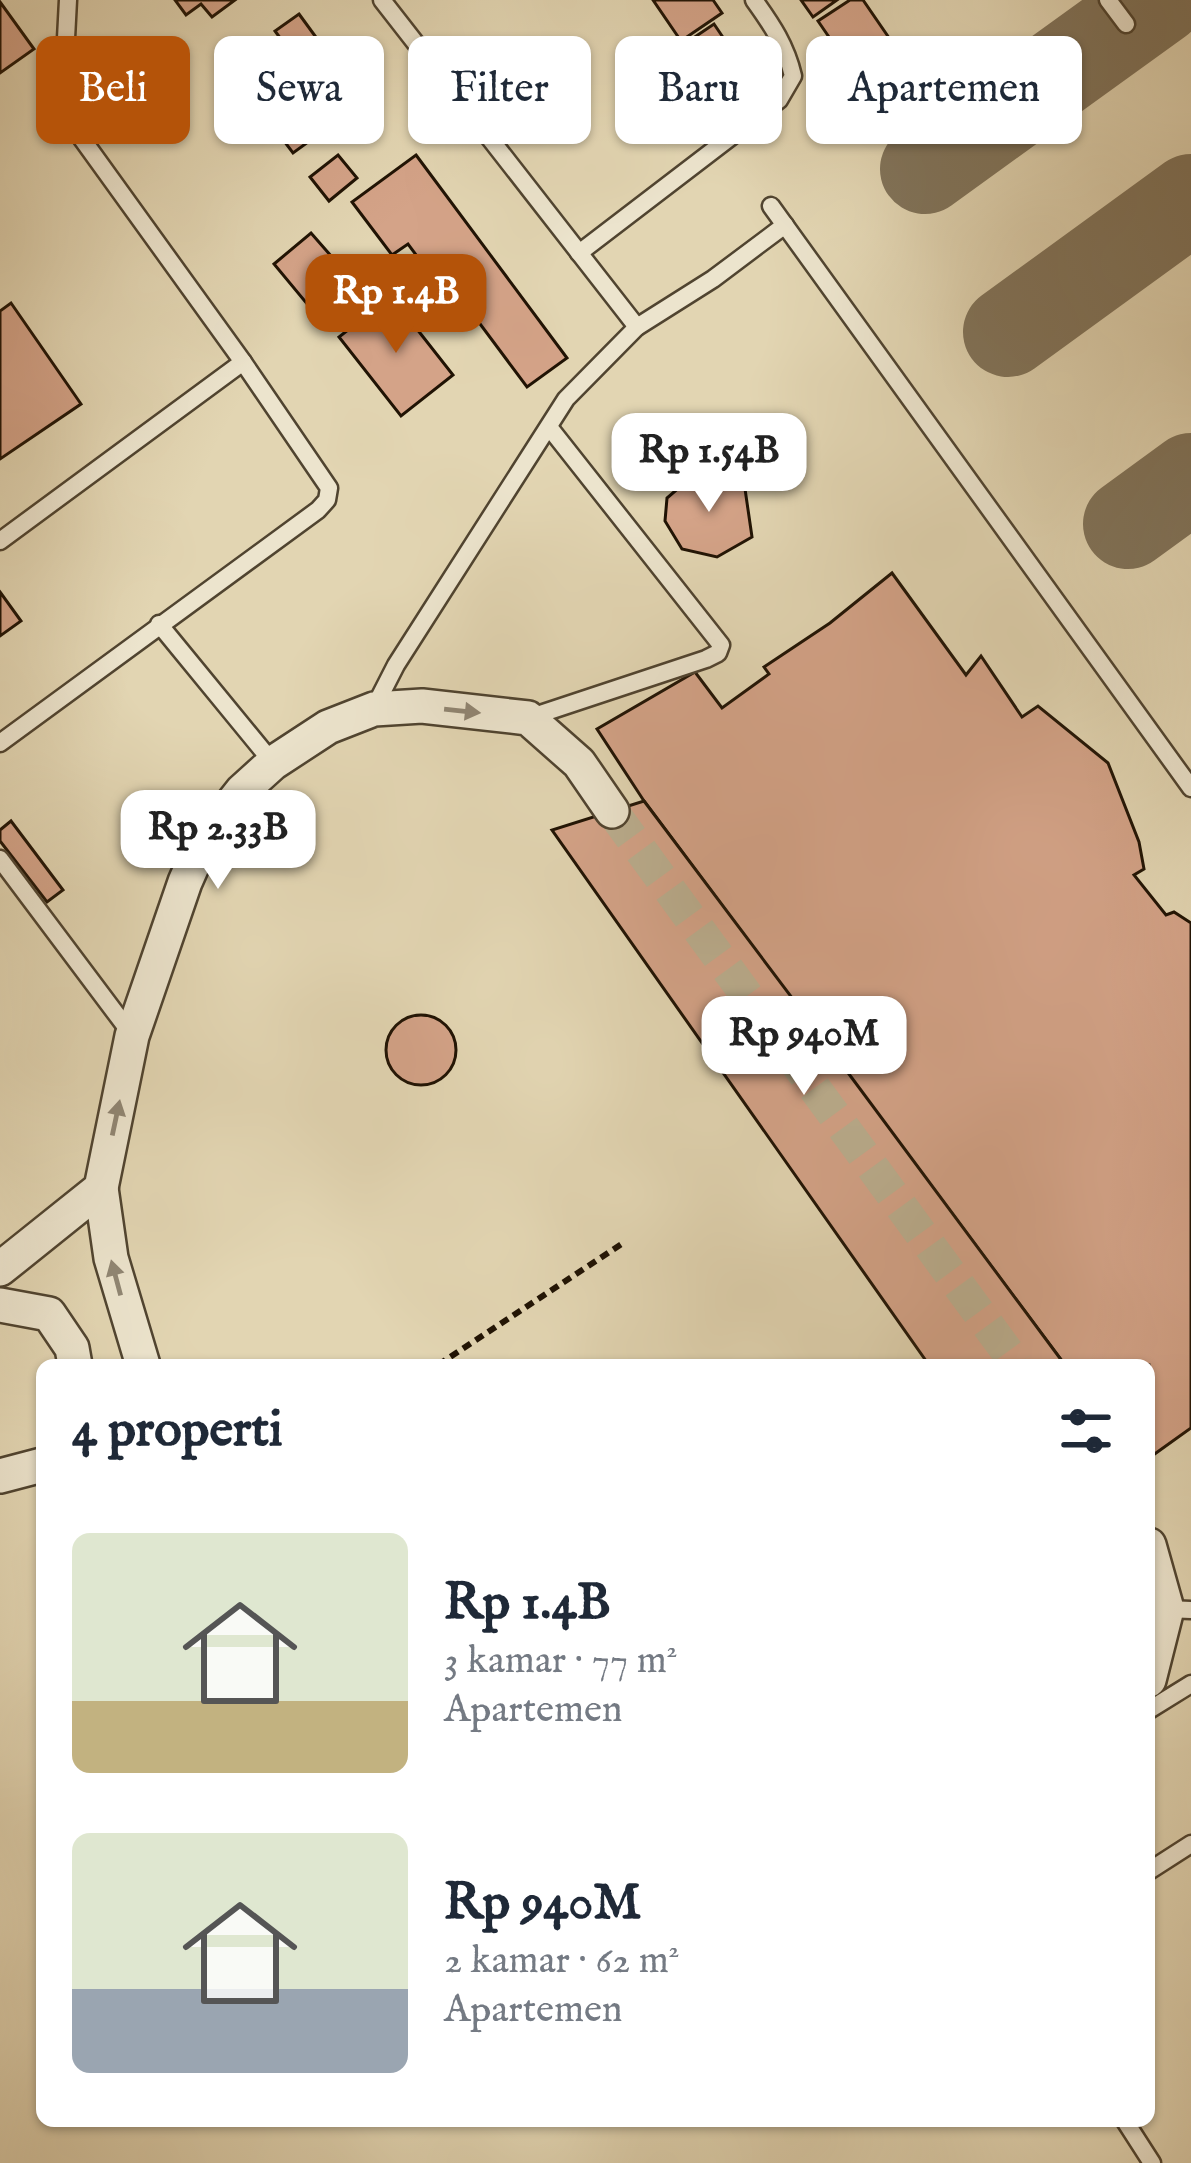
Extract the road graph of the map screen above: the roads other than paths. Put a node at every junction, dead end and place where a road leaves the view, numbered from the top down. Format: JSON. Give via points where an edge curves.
{"nodes":[{"id":1,"x":68,"y":0,"type":"edge"},
{"id":2,"x":382,"y":0,"type":"edge"},
{"id":3,"x":754,"y":0,"type":"edge"},
{"id":4,"x":1108,"y":0,"type":"edge"},
{"id":5,"x":1126,"y":24,"type":"dead end"},
{"id":6,"x":771,"y":206,"type":"dead end"},
{"id":7,"x":785,"y":225,"type":"junction"},
{"id":8,"x":579,"y":253,"type":"junction"},
{"id":9,"x":637,"y":327,"type":"junction"},
{"id":10,"x":243,"y":362,"type":"junction"},
{"id":11,"x":548,"y":427,"type":"junction"},
{"id":12,"x":0,"y":541,"type":"edge"},
{"id":13,"x":159,"y":624,"type":"junction"},
{"id":14,"x":374,"y":709,"type":"junction"},
{"id":15,"x":528,"y":718,"type":"junction"},
{"id":16,"x":0,"y":743,"type":"edge"},
{"id":17,"x":273,"y":763,"type":"junction"},
{"id":18,"x":1191,"y":788,"type":"edge"},
{"id":19,"x":612,"y":811,"type":"tunnel mouth"},
{"id":20,"x":0,"y":860,"type":"edge"},
{"id":21,"x":132,"y":1036,"type":"junction"},
{"id":22,"x":101,"y":1188,"type":"junction"},
{"id":23,"x":0,"y":1268,"type":"edge"},
{"id":24,"x":0,"y":1305,"type":"edge"},
{"id":25,"x":74,"y":1359,"type":"edge"},
{"id":26,"x":141,"y":1359,"type":"edge"},
{"id":27,"x":36,"y":1466,"type":"edge"},
{"id":28,"x":0,"y":1475,"type":"edge"},
{"id":29,"x":1155,"y":1558,"type":"edge"},
{"id":30,"x":1179,"y":1610,"type":"edge"},
{"id":31,"x":1155,"y":1666,"type":"edge"},
{"id":32,"x":1191,"y":1684,"type":"edge"},
{"id":33,"x":1155,"y":1705,"type":"edge"},
{"id":34,"x":1191,"y":1844,"type":"edge"},
{"id":35,"x":1155,"y":1867,"type":"edge"},
{"id":36,"x":1129,"y":2127,"type":"edge"},
{"id":37,"x":1152,"y":2163,"type":"edge"}],
"edges":[{"from":1,"to":10,"type":"lane","via":[[67,118]]},
{"from":2,"to":8,"type":"lane"},
{"from":3,"to":8,"type":"lane","via":[[789,58],[793,76],[779,100]]},
{"from":4,"to":5,"type":"lane"},
{"from":6,"to":7,"type":"lane"},
{"from":7,"to":9,"type":"lane"},
{"from":7,"to":18,"type":"lane"},
{"from":8,"to":9,"type":"lane"},
{"from":9,"to":11,"type":"lane"},
{"from":10,"to":12,"type":"lane"},
{"from":10,"to":13,"type":"lane","via":[[329,488],[327,500]]},
{"from":11,"to":14,"type":"lane"},
{"from":11,"to":15,"type":"lane","via":[[721,645],[706,659]]},
{"from":13,"to":16,"type":"lane"},
{"from":13,"to":17,"type":"lane"},
{"from":14,"to":15,"type":"street","one_way":true},
{"from":14,"to":17,"type":"street"},
{"from":15,"to":19,"type":"street","via":[[579,763]]},
{"from":17,"to":21,"type":"street","via":[[204,839]]},
{"from":20,"to":21,"type":"lane"},
{"from":22,"to":21,"type":"street","one_way":true},
{"from":22,"to":23,"type":"street"},
{"from":26,"to":22,"type":"street","one_way":true,"via":[[111,1258]]},
{"from":24,"to":25,"type":"street","via":[[49,1314]]},
{"from":27,"to":28,"type":"street"},
{"from":29,"to":30,"type":"street"},
{"from":30,"to":31,"type":"street"},
{"from":32,"to":33,"type":"lane"},
{"from":34,"to":35,"type":"lane"},
{"from":36,"to":37,"type":"lane"}]}
